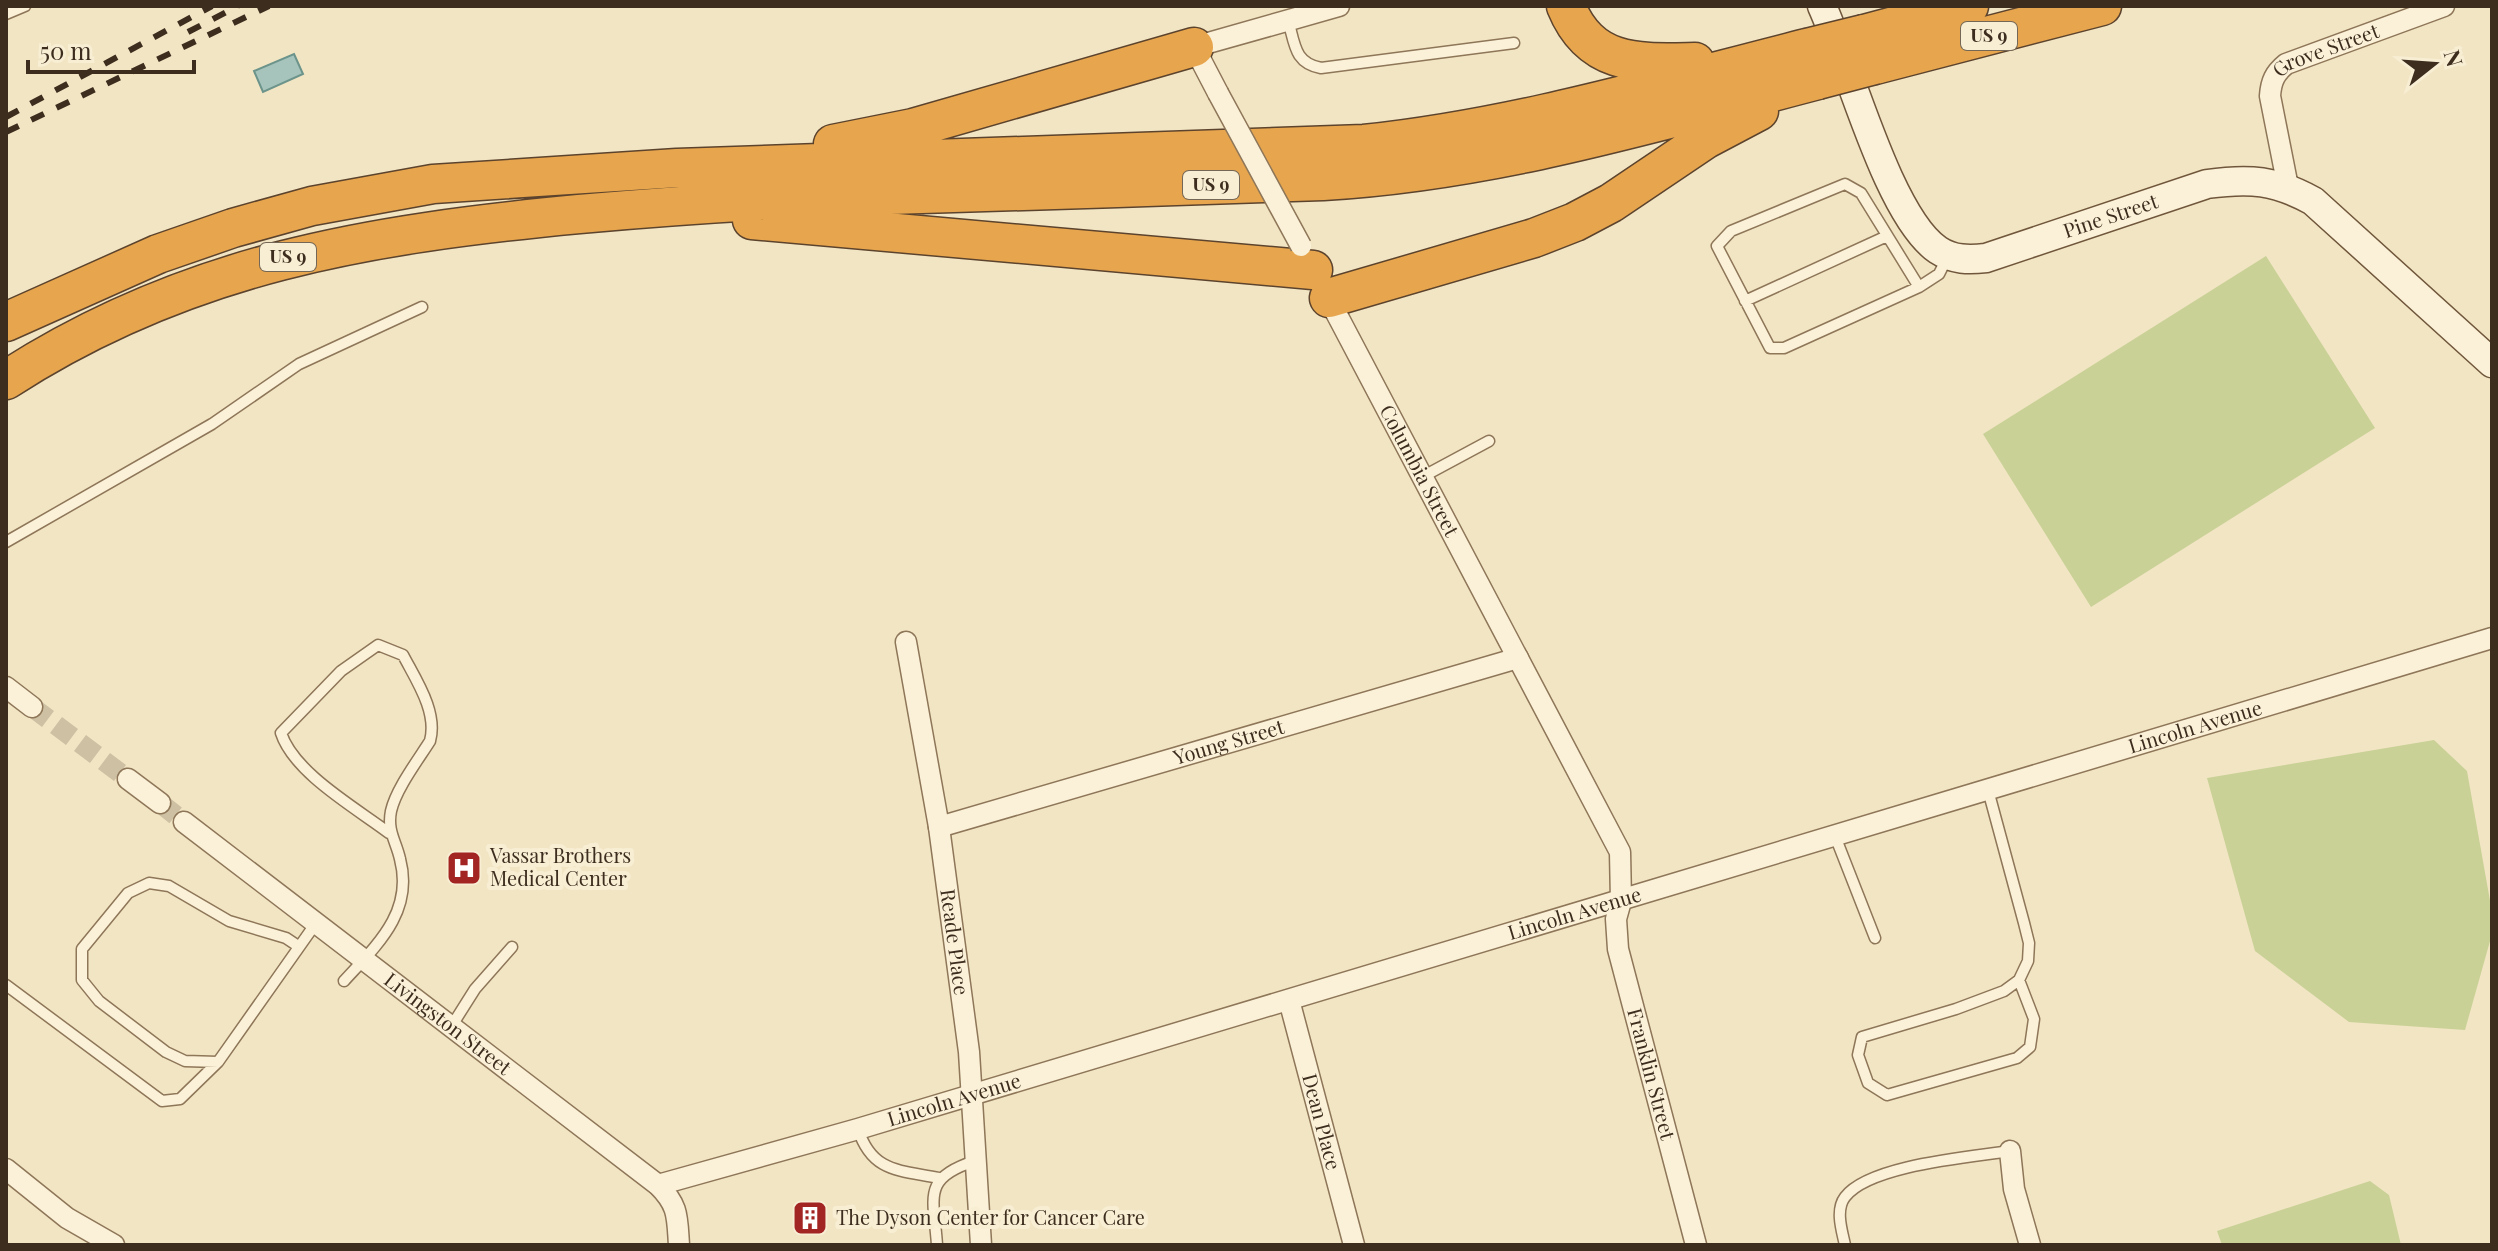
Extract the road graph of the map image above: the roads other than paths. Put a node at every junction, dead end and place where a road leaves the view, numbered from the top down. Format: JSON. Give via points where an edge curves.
{"nodes":[{"id":1,"x":25,"y":6,"type":"edge"},
{"id":2,"x":1339,"y":6,"type":"edge"},
{"id":3,"x":1566,"y":6,"type":"edge"},
{"id":4,"x":1822,"y":6,"type":"edge"},
{"id":5,"x":1969,"y":6,"type":"edge"},
{"id":6,"x":2102,"y":6,"type":"edge"},
{"id":7,"x":2444,"y":6,"type":"edge"},
{"id":8,"x":6,"y":14,"type":"edge"},
{"id":9,"x":1288,"y":20,"type":"junction"},
{"id":10,"x":1514,"y":43,"type":"dead end"},
{"id":11,"x":1194,"y":47,"type":"junction"},
{"id":12,"x":1870,"y":50,"type":"junction"},
{"id":13,"x":1803,"y":60,"type":"junction"},
{"id":14,"x":677,"y":168,"type":"junction"},
{"id":15,"x":2288,"y":187,"type":"junction"},
{"id":16,"x":594,"y":213,"type":"junction"},
{"id":17,"x":1887,"y":236,"type":"junction"},
{"id":18,"x":1948,"y":256,"type":"junction"},
{"id":19,"x":1314,"y":271,"type":"junction"},
{"id":20,"x":1919,"y":287,"type":"junction"},
{"id":21,"x":84,"y":288,"type":"junction"},
{"id":22,"x":1745,"y":301,"type":"junction"},
{"id":23,"x":422,"y":307,"type":"dead end"},
{"id":24,"x":6,"y":322,"type":"edge"},
{"id":25,"x":6,"y":333,"type":"edge"},
{"id":26,"x":2492,"y":363,"type":"edge"},
{"id":27,"x":6,"y":380,"type":"edge"},
{"id":28,"x":1489,"y":441,"type":"dead end"},
{"id":29,"x":1422,"y":477,"type":"junction"},
{"id":30,"x":6,"y":542,"type":"edge"},
{"id":31,"x":2492,"y":638,"type":"edge"},
{"id":32,"x":906,"y":642,"type":"dead end"},
{"id":33,"x":1518,"y":658,"type":"junction"},
{"id":34,"x":6,"y":687,"type":"edge"},
{"id":35,"x":32,"y":707,"type":"tunnel mouth"},
{"id":36,"x":128,"y":779,"type":"tunnel mouth"},
{"id":37,"x":1988,"y":790,"type":"junction"},
{"id":38,"x":160,"y":803,"type":"tunnel mouth"},
{"id":39,"x":184,"y":822,"type":"tunnel mouth"},
{"id":40,"x":939,"y":827,"type":"junction"},
{"id":41,"x":389,"y":833,"type":"junction"},
{"id":42,"x":1835,"y":836,"type":"junction"},
{"id":43,"x":1621,"y":901,"type":"junction"},
{"id":44,"x":316,"y":923,"type":"junction"},
{"id":45,"x":1875,"y":938,"type":"dead end"},
{"id":46,"x":298,"y":946,"type":"junction"},
{"id":47,"x":512,"y":947,"type":"dead end"},
{"id":48,"x":364,"y":960,"type":"junction"},
{"id":49,"x":2019,"y":980,"type":"junction"},
{"id":50,"x":344,"y":981,"type":"dead end"},
{"id":51,"x":6,"y":985,"type":"edge"},
{"id":52,"x":1289,"y":1000,"type":"junction"},
{"id":53,"x":451,"y":1027,"type":"junction"},
{"id":54,"x":218,"y":1062,"type":"junction"},
{"id":55,"x":971,"y":1095,"type":"junction"},
{"id":56,"x":858,"y":1129,"type":"junction"},
{"id":57,"x":2010,"y":1151,"type":"joint"},
{"id":58,"x":975,"y":1161,"type":"junction"},
{"id":59,"x":6,"y":1170,"type":"edge"},
{"id":60,"x":939,"y":1178,"type":"junction"},
{"id":61,"x":658,"y":1185,"type":"junction"},
{"id":62,"x":114,"y":1245,"type":"edge"},
{"id":63,"x":679,"y":1245,"type":"edge"},
{"id":64,"x":937,"y":1245,"type":"edge"},
{"id":65,"x":981,"y":1245,"type":"edge"},
{"id":66,"x":1354,"y":1245,"type":"edge"},
{"id":67,"x":1696,"y":1245,"type":"edge"},
{"id":68,"x":1845,"y":1245,"type":"edge"},
{"id":69,"x":2030,"y":1245,"type":"edge"}],
"edges":[{"from":1,"to":8,"type":"lane"},
{"from":2,"to":9,"type":"street"},
{"from":3,"to":13,"type":"highway","via":[[1594,46],[1624,60]]},
{"from":4,"to":18,"type":"street","via":[[1890,181],[1919,232]]},
{"from":5,"to":12,"type":"highway","number":"US 9"},
{"from":6,"to":12,"type":"highway","number":"US 9"},
{"from":7,"to":15,"type":"street","name":"Grove Street","via":[[2277,71],[2270,96]]},
{"from":9,"to":10,"type":"lane","via":[[1298,56],[1308,66],[1321,68]]},
{"from":9,"to":11,"type":"street"},
{"from":11,"to":14,"type":"highway","via":[[889,133]]},
{"from":11,"to":19,"type":"street","name":"Columbia Street","bridge":true},
{"from":12,"to":13,"type":"highway","number":"US 9","bridge":true},
{"from":13,"to":14,"type":"highway","number":"US 9","via":[[1524,120],[1364,144]]},
{"from":13,"to":16,"type":"highway","number":"US 9","via":[[1525,155],[1403,175],[758,200]]},
{"from":13,"to":19,"type":"highway","via":[[1714,135],[1575,222],[1534,238]]},
{"from":14,"to":21,"type":"highway","number":"US 9","via":[[461,182],[353,197],[197,240]]},
{"from":15,"to":18,"type":"street","name":"Pine Street","via":[[2262,181],[2207,184],[2000,255]]},
{"from":15,"to":26,"type":"street","name":"Pine Street","via":[[2334,219]]},
{"from":16,"to":19,"type":"highway","via":[[690,215]]},
{"from":16,"to":27,"type":"highway","number":"US 9","via":[[395,235],[276,260],[126,315]]},
{"from":17,"to":20,"type":"lane"},
{"from":17,"to":22,"type":"lane"},
{"from":17,"to":22,"type":"lane","via":[[1861,193],[1845,184],[1731,231],[1717,246]]},
{"from":18,"to":20,"type":"lane","via":[[1939,274]]},
{"from":19,"to":29,"type":"street","name":"Columbia Street"},
{"from":20,"to":22,"type":"lane","via":[[1784,348],[1770,348]]},
{"from":21,"to":24,"type":"highway"},
{"from":21,"to":25,"type":"highway","number":"US 9"},
{"from":23,"to":30,"type":"lane","via":[[299,364],[212,424]]},
{"from":28,"to":29,"type":"lane"},
{"from":29,"to":33,"type":"street","name":"Columbia Street"},
{"from":31,"to":37,"type":"street","name":"Lincoln Avenue"},
{"from":32,"to":40,"type":"street","name":"Reade Place"},
{"from":33,"to":40,"type":"street","name":"Young Street"},
{"from":33,"to":43,"type":"street","name":"Columbia Street","via":[[1620,852]]},
{"from":34,"to":35,"type":"street"},
{"from":36,"to":38,"type":"street"},
{"from":37,"to":42,"type":"street","name":"Lincoln Avenue"},
{"from":37,"to":49,"type":"lane","via":[[2029,943]]},
{"from":39,"to":44,"type":"street","name":"Livingston Street"},
{"from":40,"to":55,"type":"street","name":"Reade Place"},
{"from":41,"to":41,"type":"lane","via":[[391,809],[433,729],[424,696],[403,655],[378,645],[341,671],[281,733],[286,749],[317,779]]},
{"from":41,"to":48,"type":"lane","via":[[400,859],[405,894],[395,919]]},
{"from":42,"to":43,"type":"street","name":"Lincoln Avenue"},
{"from":42,"to":45,"type":"lane"},
{"from":43,"to":52,"type":"street","name":"Lincoln Avenue"},
{"from":43,"to":67,"type":"street","name":"Franklin Street","via":[[1618,949]]},
{"from":44,"to":46,"type":"lane"},
{"from":44,"to":48,"type":"street","name":"Livingston Street"},
{"from":46,"to":54,"type":"lane"},
{"from":46,"to":54,"type":"lane","via":[[229,921],[169,886],[149,883],[128,893],[82,949],[82,980],[99,1001],[166,1052],[185,1061]]},
{"from":47,"to":53,"type":"lane"},
{"from":48,"to":50,"type":"lane"},
{"from":48,"to":53,"type":"street","name":"Livingston Street"},
{"from":49,"to":49,"type":"lane","via":[[1956,1009],[1862,1037],[1858,1055],[1868,1083],[1887,1095],[2017,1058],[2030,1047],[2034,1019]]},
{"from":51,"to":54,"type":"lane","via":[[162,1101],[180,1099]]},
{"from":52,"to":55,"type":"street","name":"Lincoln Avenue"},
{"from":52,"to":66,"type":"street","name":"Dean Place"},
{"from":53,"to":61,"type":"street","name":"Livingston Street"},
{"from":55,"to":56,"type":"street","name":"Lincoln Avenue"},
{"from":55,"to":58,"type":"street","name":"Reade Place"},
{"from":56,"to":60,"type":"lane","via":[[864,1148],[884,1166]]},
{"from":56,"to":61,"type":"street","name":"Lincoln Avenue"},
{"from":57,"to":68,"type":"lane","via":[[1892,1171],[1865,1182],[1844,1198],[1839,1217]]},
{"from":57,"to":69,"type":"street"},
{"from":58,"to":60,"type":"lane"},
{"from":58,"to":65,"type":"street","name":"Reade Place"},
{"from":59,"to":62,"type":"street","via":[[67,1218]]},
{"from":60,"to":64,"type":"lane","via":[[933,1192]]},
{"from":61,"to":63,"type":"street","name":"Livingston Street","via":[[672,1199]]}]}
